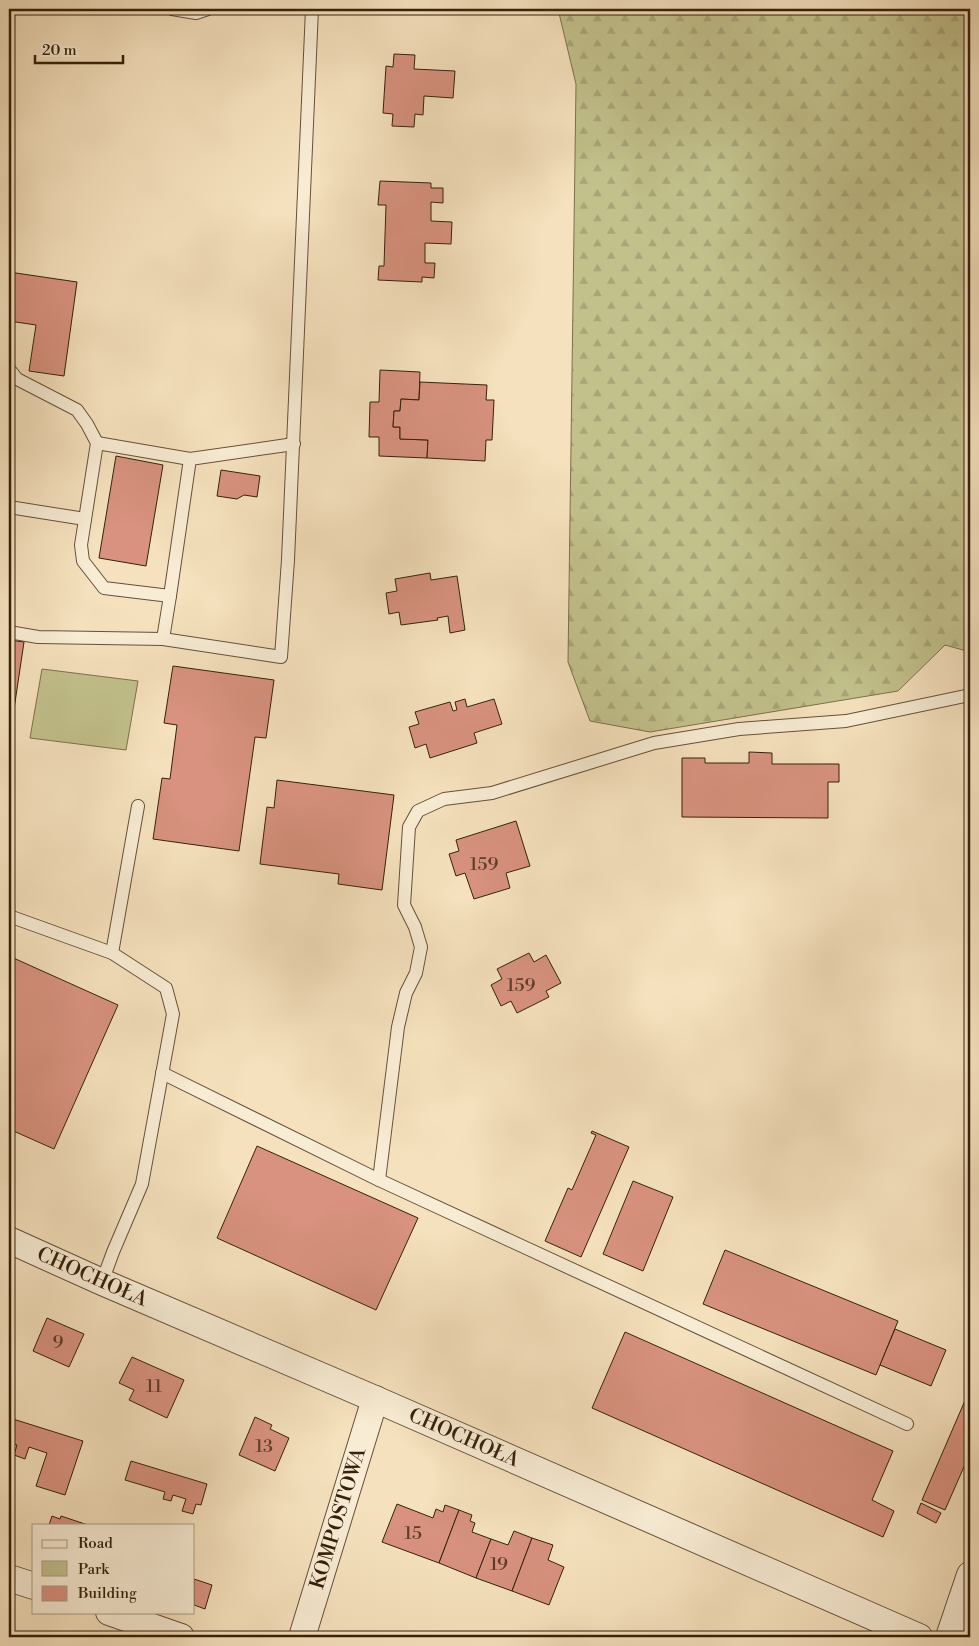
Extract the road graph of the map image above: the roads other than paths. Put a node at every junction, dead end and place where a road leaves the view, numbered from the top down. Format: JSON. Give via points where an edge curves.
{"nodes":[{"id":1,"x":172,"y":9,"type":"edge"},
{"id":2,"x":208,"y":9,"type":"edge"},
{"id":3,"x":312,"y":9,"type":"edge"},
{"id":4,"x":9,"y":369,"type":"edge"},
{"id":5,"x":97,"y":443,"type":"junction"},
{"id":6,"x":294,"y":444,"type":"junction"},
{"id":7,"x":190,"y":459,"type":"junction"},
{"id":8,"x":9,"y":507,"type":"edge"},
{"id":9,"x":85,"y":519,"type":"junction"},
{"id":10,"x":170,"y":596,"type":"junction"},
{"id":11,"x":9,"y":632,"type":"edge"},
{"id":12,"x":163,"y":640,"type":"junction"},
{"id":13,"x":970,"y":694,"type":"edge"},
{"id":14,"x":138,"y":806,"type":"dead end"},
{"id":15,"x":9,"y":916,"type":"edge"},
{"id":16,"x":112,"y":953,"type":"junction"},
{"id":17,"x":162,"y":1073,"type":"junction"},
{"id":18,"x":379,"y":1180,"type":"junction"},
{"id":19,"x":9,"y":1240,"type":"edge"},
{"id":20,"x":102,"y":1282,"type":"junction"},
{"id":21,"x":375,"y":1399,"type":"junction"},
{"id":22,"x":907,"y":1424,"type":"dead end"},
{"id":23,"x":970,"y":1575,"type":"edge"},
{"id":24,"x":9,"y":1578,"type":"edge"},
{"id":25,"x":32,"y":1585,"type":"edge"},
{"id":26,"x":115,"y":1614,"type":"edge"},
{"id":27,"x":181,"y":1637,"type":"edge"},
{"id":28,"x":302,"y":1637,"type":"edge"},
{"id":29,"x":918,"y":1637,"type":"edge"},
{"id":30,"x":950,"y":1637,"type":"edge"}],
"edges":[{"from":1,"to":2,"type":"lane","via":[[196,13]]},
{"from":3,"to":6,"type":"lane"},
{"from":4,"to":5,"type":"lane","via":[[17,379],[77,410]]},
{"from":5,"to":7,"type":"lane"},
{"from":5,"to":9,"type":"lane"},
{"from":6,"to":7,"type":"lane"},
{"from":6,"to":12,"type":"lane","via":[[282,658]]},
{"from":7,"to":10,"type":"lane"},
{"from":8,"to":9,"type":"lane"},
{"from":9,"to":10,"type":"lane","via":[[81,546],[83,561],[104,588]]},
{"from":10,"to":12,"type":"lane"},
{"from":11,"to":12,"type":"lane","via":[[38,637]]},
{"from":13,"to":18,"type":"lane","via":[[846,721],[738,730],[654,743],[492,793],[444,799],[418,811],[409,826],[404,905],[421,946],[416,973],[406,992],[398,1027]]},
{"from":14,"to":16,"type":"lane"},
{"from":15,"to":16,"type":"lane"},
{"from":16,"to":17,"type":"lane","via":[[166,988],[173,1014]]},
{"from":17,"to":18,"type":"lane"},
{"from":17,"to":20,"type":"lane","via":[[142,1184]]},
{"from":18,"to":22,"type":"lane"},
{"from":19,"to":20,"type":"street","name":"CHOCHOŁA"},
{"from":20,"to":21,"type":"street","name":"CHOCHOŁA"},
{"from":21,"to":28,"type":"street","name":"KOMPOSTOWA"},
{"from":21,"to":29,"type":"street","name":"CHOCHOŁA"},
{"from":23,"to":30,"type":"street"},
{"from":24,"to":25,"type":"street"},
{"from":26,"to":27,"type":"street"}]}
